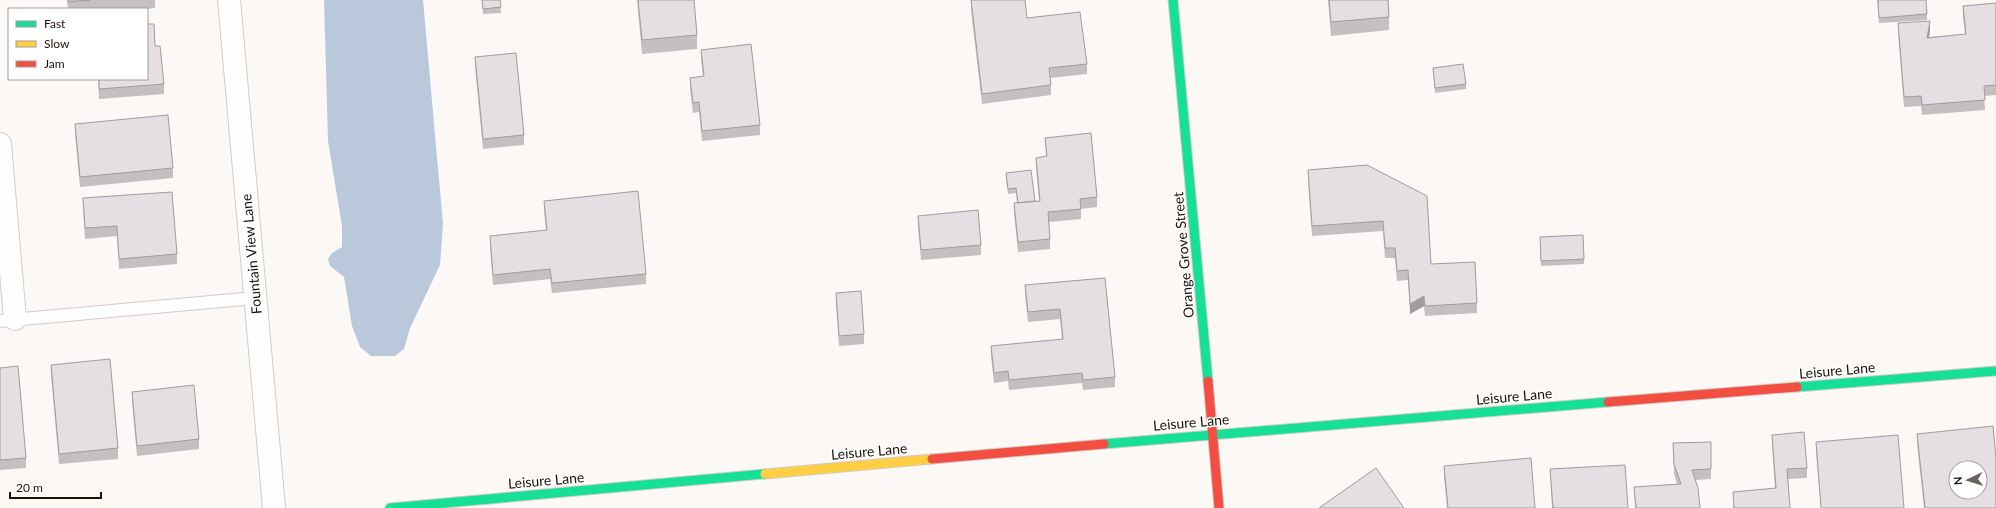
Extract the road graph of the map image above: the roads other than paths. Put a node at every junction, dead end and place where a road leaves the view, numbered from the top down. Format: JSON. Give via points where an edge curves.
{"nodes":[{"id":1,"x":229,"y":0,"type":"edge"},
{"id":2,"x":1173,"y":0,"type":"edge"},
{"id":3,"x":0,"y":144,"type":"edge"},
{"id":4,"x":255,"y":298,"type":"junction"},
{"id":5,"x":8,"y":320,"type":"edge"},
{"id":6,"x":1996,"y":371,"type":"edge"},
{"id":7,"x":1213,"y":434,"type":"junction"},
{"id":8,"x":274,"y":508,"type":"edge"},
{"id":9,"x":390,"y":508,"type":"edge"},
{"id":10,"x":1219,"y":508,"type":"edge"}],
"edges":[{"from":1,"to":4,"type":"street","name":"Fountain View Lane"},
{"from":2,"to":7,"type":"street","name":"Orange Grove Street"},
{"from":3,"to":5,"type":"street"},
{"from":4,"to":5,"type":"lane"},
{"from":4,"to":8,"type":"street","name":"Fountain View Lane"},
{"from":6,"to":7,"type":"street","name":"Leisure Lane"},
{"from":7,"to":9,"type":"street","name":"Leisure Lane"},
{"from":7,"to":10,"type":"street","name":"Orange Grove Street"}]}
